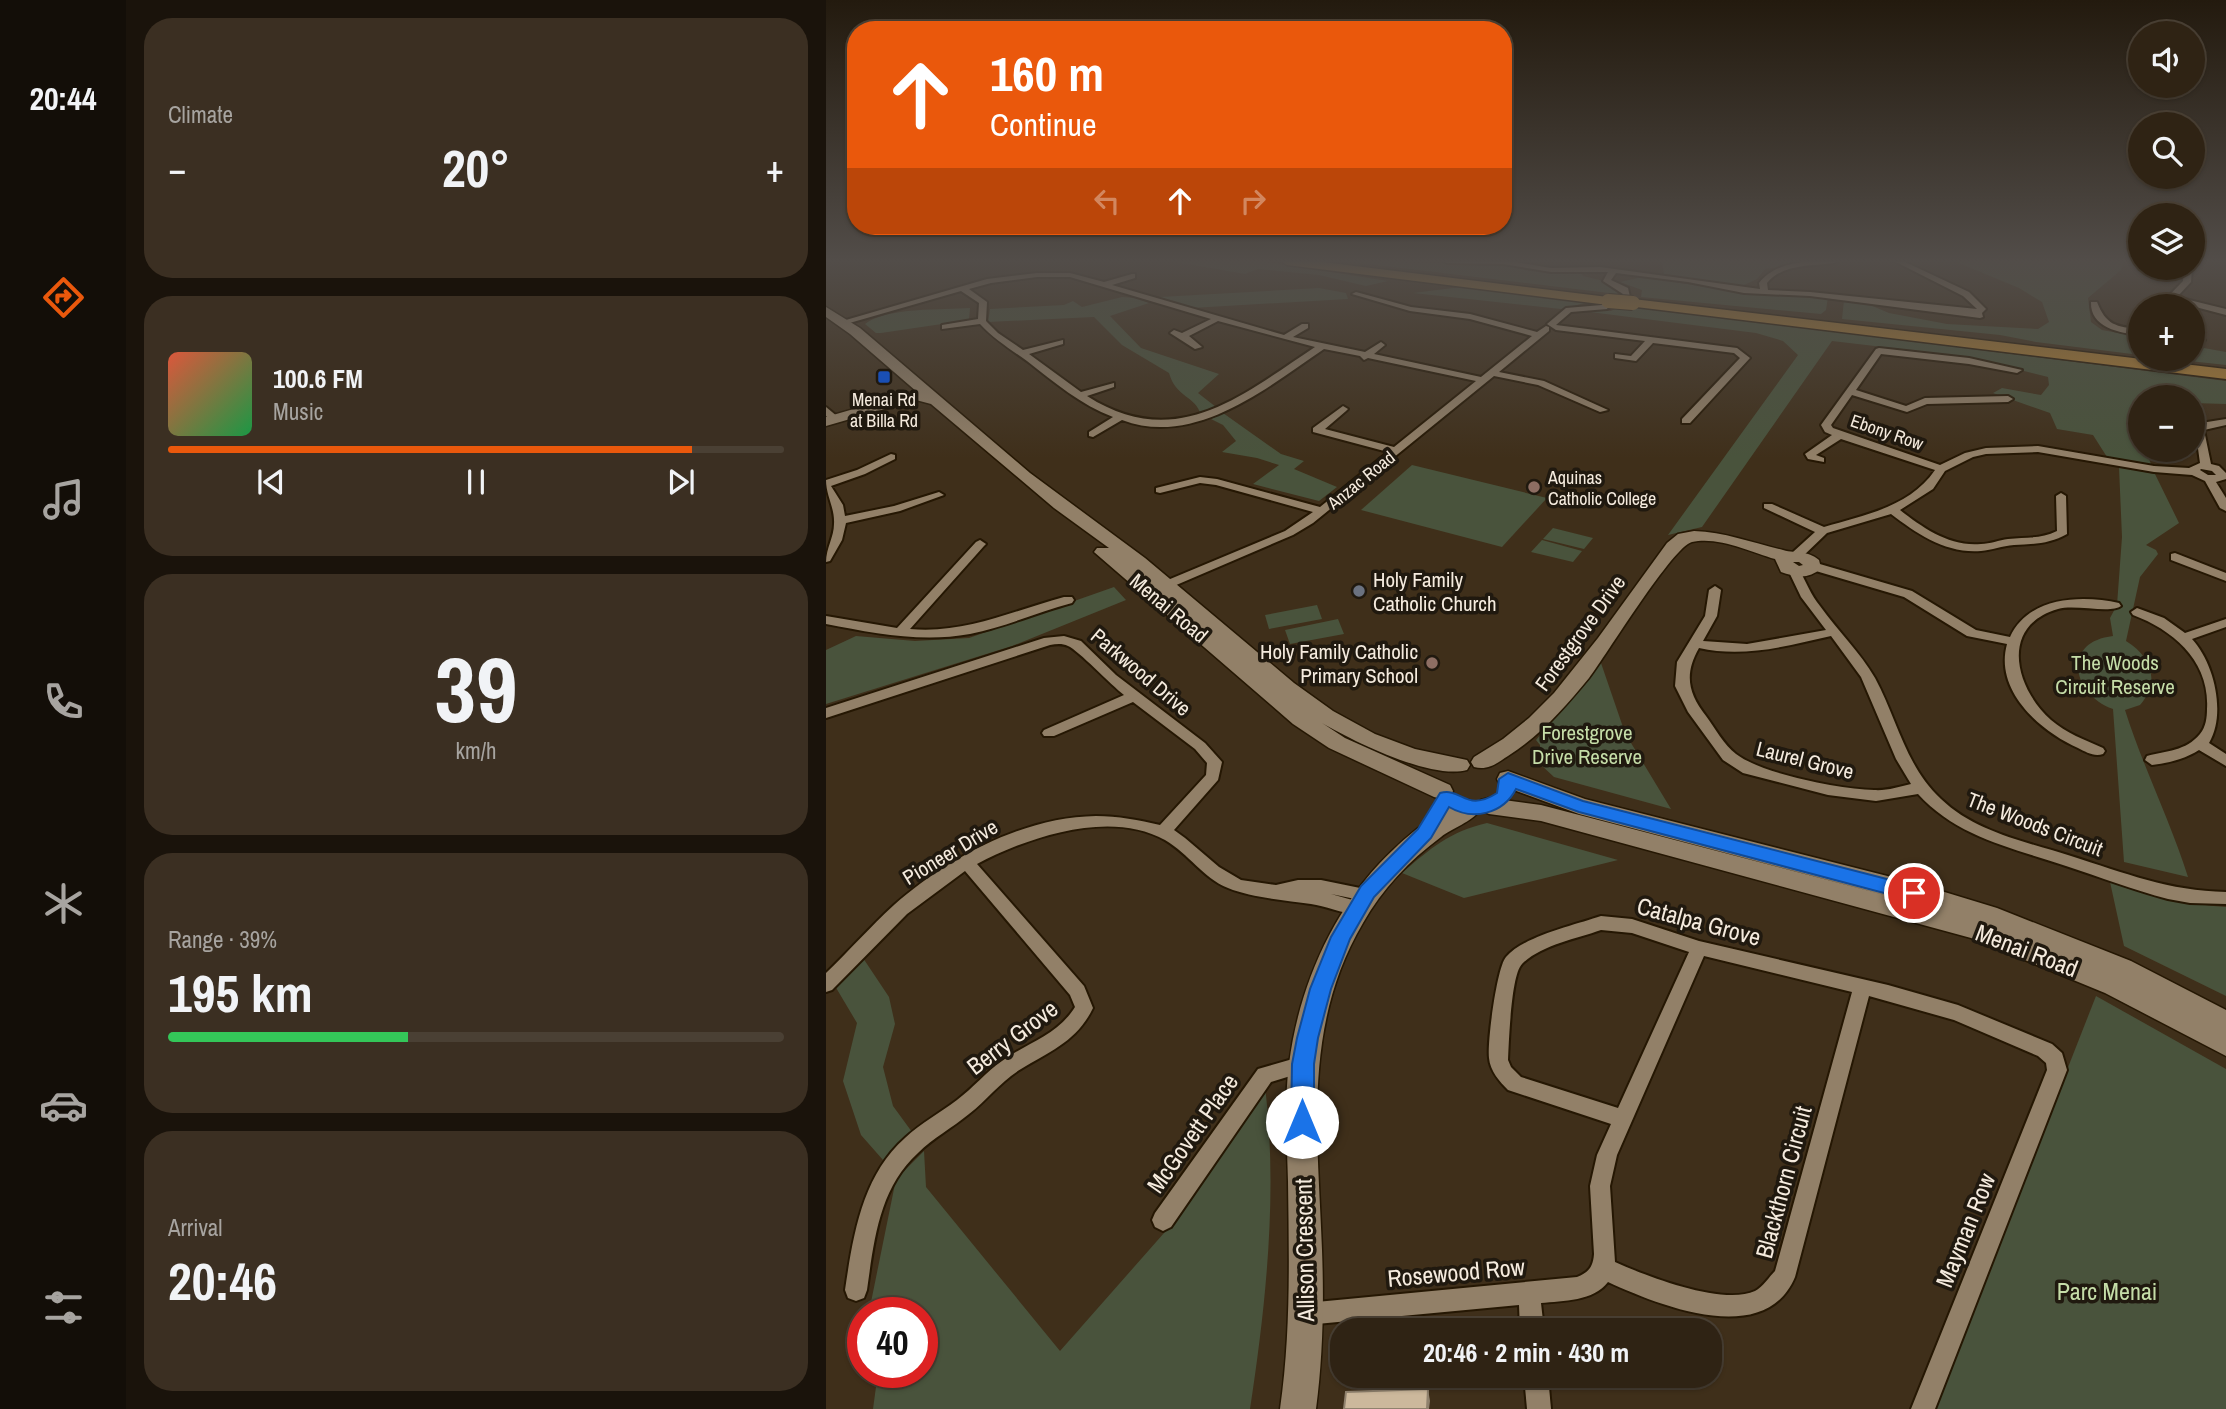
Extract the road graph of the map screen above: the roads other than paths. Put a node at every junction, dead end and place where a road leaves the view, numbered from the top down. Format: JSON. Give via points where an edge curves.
{"nodes":[{"id":1,"x":840,"y":327,"type":"edge"},
{"id":2,"x":987,"y":327,"type":"edge"},
{"id":3,"x":1198,"y":327,"type":"edge"},
{"id":4,"x":1242,"y":327,"type":"edge"},
{"id":5,"x":1304,"y":327,"type":"edge"},
{"id":6,"x":1506,"y":327,"type":"edge"},
{"id":7,"x":1551,"y":327,"type":"joint"},
{"id":8,"x":1843,"y":327,"type":"edge"},
{"id":9,"x":1865,"y":327,"type":"edge"},
{"id":10,"x":1537,"y":335,"type":"junction"},
{"id":11,"x":1286,"y":338,"type":"junction"},
{"id":12,"x":1652,"y":339,"type":"junction"},
{"id":13,"x":1060,"y":342,"type":"dead end"},
{"id":14,"x":1381,"y":345,"type":"dead end"},
{"id":15,"x":1321,"y":346,"type":"junction"},
{"id":16,"x":1198,"y":347,"type":"dead end"},
{"id":17,"x":1023,"y":353,"type":"junction"},
{"id":18,"x":1364,"y":356,"type":"junction"},
{"id":19,"x":1618,"y":356,"type":"dead end"},
{"id":20,"x":2017,"y":370,"type":"dead end"},
{"id":21,"x":2226,"y":372,"type":"edge"},
{"id":22,"x":1488,"y":376,"type":"junction"},
{"id":23,"x":1111,"y":385,"type":"dead end"},
{"id":24,"x":910,"y":386,"type":"junction"},
{"id":25,"x":1851,"y":392,"type":"junction"},
{"id":26,"x":1082,"y":395,"type":"junction"},
{"id":27,"x":2008,"y":399,"type":"dead end"},
{"id":28,"x":1343,"y":409,"type":"dead end"},
{"id":29,"x":940,"y":410,"type":"junction"},
{"id":30,"x":1603,"y":410,"type":"dead end"},
{"id":31,"x":834,"y":416,"type":"edge"},
{"id":32,"x":1120,"y":417,"type":"junction"},
{"id":33,"x":1685,"y":421,"type":"dead end"},
{"id":34,"x":2226,"y":422,"type":"edge"},
{"id":35,"x":1093,"y":433,"type":"dead end"},
{"id":36,"x":1840,"y":435,"type":"junction"},
{"id":37,"x":1397,"y":451,"type":"junction"},
{"id":38,"x":891,"y":457,"type":"dead end"},
{"id":39,"x":1820,"y":460,"type":"dead end"},
{"id":40,"x":2206,"y":466,"type":"junction"},
{"id":41,"x":1941,"y":469,"type":"junction"},
{"id":42,"x":2194,"y":472,"type":"junction"},
{"id":43,"x":2224,"y":473,"type":"edge"},
{"id":44,"x":2209,"y":478,"type":"junction"},
{"id":45,"x":826,"y":486,"type":"edge"},
{"id":46,"x":1160,"y":490,"type":"dead end"},
{"id":47,"x":939,"y":495,"type":"dead end"},
{"id":48,"x":2062,"y":496,"type":"dead end"},
{"id":49,"x":1768,"y":506,"type":"dead end"},
{"id":50,"x":2226,"y":508,"type":"edge"},
{"id":51,"x":1893,"y":510,"type":"junction"},
{"id":52,"x":1322,"y":511,"type":"junction"},
{"id":53,"x":842,"y":520,"type":"junction"},
{"id":54,"x":1823,"y":531,"type":"junction"},
{"id":55,"x":980,"y":544,"type":"dead end"},
{"id":56,"x":828,"y":554,"type":"edge"},
{"id":57,"x":2175,"y":557,"type":"dead end"},
{"id":58,"x":1795,"y":562,"type":"junction"},
{"id":59,"x":2226,"y":577,"type":"edge"},
{"id":60,"x":1159,"y":588,"type":"junction"},
{"id":61,"x":1715,"y":590,"type":"dead end"},
{"id":62,"x":1068,"y":600,"type":"dead end"},
{"id":63,"x":2115,"y":606,"type":"dead end"},
{"id":64,"x":2137,"y":612,"type":"dead end"},
{"id":65,"x":826,"y":620,"type":"edge"},
{"id":66,"x":2226,"y":623,"type":"edge"},
{"id":67,"x":1835,"y":632,"type":"junction"},
{"id":68,"x":900,"y":633,"type":"junction"},
{"id":69,"x":2183,"y":638,"type":"junction"},
{"id":70,"x":2012,"y":641,"type":"junction"},
{"id":71,"x":1694,"y":643,"type":"junction"},
{"id":72,"x":1134,"y":696,"type":"junction"},
{"id":73,"x":826,"y":713,"type":"edge"},
{"id":74,"x":1049,"y":733,"type":"dead end"},
{"id":75,"x":1518,"y":742,"type":"junction"},
{"id":76,"x":2200,"y":744,"type":"junction"},
{"id":77,"x":2098,"y":751,"type":"dead end"},
{"id":78,"x":2152,"y":760,"type":"dead end"},
{"id":79,"x":2226,"y":761,"type":"edge"},
{"id":80,"x":1482,"y":762,"type":"junction"},
{"id":81,"x":1460,"y":765,"type":"junction"},
{"id":82,"x":1505,"y":776,"type":"junction"},
{"id":83,"x":1921,"y":788,"type":"junction"},
{"id":84,"x":1444,"y":794,"type":"junction"},
{"id":85,"x":1479,"y":807,"type":"junction"},
{"id":86,"x":1163,"y":832,"type":"junction"},
{"id":87,"x":1425,"y":833,"type":"junction"},
{"id":88,"x":967,"y":863,"type":"junction"},
{"id":89,"x":2226,"y":898,"type":"edge"},
{"id":90,"x":1361,"y":902,"type":"junction"},
{"id":91,"x":1699,"y":948,"type":"junction"},
{"id":92,"x":826,"y":985,"type":"edge"},
{"id":93,"x":1862,"y":987,"type":"junction"},
{"id":94,"x":2226,"y":1023,"type":"edge"},
{"id":95,"x":2226,"y":1044,"type":"edge"},
{"id":96,"x":1303,"y":1064,"type":"junction"},
{"id":97,"x":2057,"y":1070,"type":"joint"},
{"id":98,"x":1623,"y":1119,"type":"junction"},
{"id":99,"x":1163,"y":1220,"type":"dead end"},
{"id":100,"x":1604,"y":1268,"type":"junction"},
{"id":101,"x":856,"y":1290,"type":"dead end"},
{"id":102,"x":1529,"y":1292,"type":"junction"},
{"id":103,"x":1306,"y":1314,"type":"junction"},
{"id":104,"x":1531,"y":1318,"type":"edge"},
{"id":105,"x":1537,"y":1388,"type":"edge"},
{"id":106,"x":1298,"y":1409,"type":"edge"},
{"id":107,"x":1539,"y":1409,"type":"edge"},
{"id":108,"x":1923,"y":1409,"type":"edge"}],
"edges":[{"from":1,"to":24,"type":"main road","name":"Menai Road"},
{"from":2,"to":17,"type":"street"},
{"from":3,"to":16,"type":"street","via":[[1178,335]]},
{"from":4,"to":11,"type":"street"},
{"from":5,"to":11,"type":"street"},
{"from":6,"to":10,"type":"street"},
{"from":7,"to":10,"type":"street","name":"Anzac Road"},
{"from":7,"to":12,"type":"street"},
{"from":8,"to":21,"type":"main road"},
{"from":9,"to":21,"type":"main road"},
{"from":10,"to":22,"type":"street","name":"Anzac Road"},
{"from":11,"to":15,"type":"street"},
{"from":12,"to":19,"type":"street","via":[[1633,359]]},
{"from":12,"to":33,"type":"street","via":[[1737,351],[1745,358]]},
{"from":13,"to":17,"type":"street"},
{"from":14,"to":18,"type":"street"},
{"from":15,"to":18,"type":"street"},
{"from":15,"to":32,"type":"street","via":[[1205,417],[1171,425]]},
{"from":17,"to":26,"type":"street"},
{"from":18,"to":22,"type":"street"},
{"from":20,"to":25,"type":"street","name":"Ebony Row","via":[[1885,351],[1876,353]]},
{"from":22,"to":30,"type":"street","via":[[1541,383]]},
{"from":22,"to":37,"type":"street","name":"Anzac Road"},
{"from":23,"to":26,"type":"street"},
{"from":24,"to":29,"type":"main road","name":"Menai Road"},
{"from":24,"to":31,"type":"main road"},
{"from":25,"to":27,"type":"street","via":[[1907,409],[1925,401]]},
{"from":25,"to":36,"type":"street","name":"Ebony Row","via":[[1826,425]]},
{"from":26,"to":32,"type":"street"},
{"from":28,"to":37,"type":"street","via":[[1317,430]]},
{"from":29,"to":31,"type":"main road","via":[[916,405]]},
{"from":29,"to":60,"type":"main road","name":"Menai Road"},
{"from":32,"to":35,"type":"street"},
{"from":34,"to":40,"type":"street","via":[[2199,429]]},
{"from":36,"to":39,"type":"street","via":[[1810,454]]},
{"from":36,"to":41,"type":"street","name":"Ebony Row"},
{"from":37,"to":52,"type":"street","name":"Anzac Road"},
{"from":38,"to":45,"type":"street"},
{"from":40,"to":42,"type":"street","via":[[2196,466]]},
{"from":40,"to":43,"type":"street"},
{"from":41,"to":42,"type":"street","via":[[1969,455],[2023,448]]},
{"from":41,"to":51,"type":"street","via":[[1929,487]]},
{"from":42,"to":44,"type":"street"},
{"from":43,"to":44,"type":"street"},
{"from":44,"to":50,"type":"street"},
{"from":45,"to":53,"type":"street","via":[[836,499]]},
{"from":46,"to":52,"type":"street","via":[[1200,480],[1217,482]]},
{"from":47,"to":53,"type":"street"},
{"from":48,"to":51,"type":"street","via":[[2063,532],[2047,542],[1976,548],[1948,545],[1921,532]]},
{"from":49,"to":54,"type":"street"},
{"from":51,"to":54,"type":"street"},
{"from":52,"to":60,"type":"street","name":"Anzac Road","via":[[1289,533]]},
{"from":53,"to":56,"type":"street"},
{"from":54,"to":58,"type":"street"},
{"from":55,"to":68,"type":"street"},
{"from":57,"to":59,"type":"street"},
{"from":58,"to":67,"type":"street","name":"The Woods Circuit","via":[[1800,586]]},
{"from":58,"to":70,"type":"street","via":[[1908,594],[1972,633]]},
{"from":58,"to":75,"type":"main road","name":"Forestgrove Drive","via":[[1701,542],[1673,546],[1556,706]]},
{"from":60,"to":81,"type":"main road","name":"Menai Road","via":[[1334,721],[1396,752]]},
{"from":60,"to":84,"type":"main road","name":"Menai Road","via":[[1273,696],[1337,743]]},
{"from":61,"to":71,"type":"street","name":"Laurel Grove","via":[[1711,616]]},
{"from":62,"to":68,"type":"street","via":[[967,631]]},
{"from":63,"to":70,"type":"street","via":[[2083,602],[2054,606],[2026,622]]},
{"from":64,"to":69,"type":"street","via":[[2166,624]]},
{"from":65,"to":68,"type":"street"},
{"from":66,"to":69,"type":"street"},
{"from":67,"to":71,"type":"street","via":[[1735,651]]},
{"from":67,"to":83,"type":"street","name":"The Woods Circuit","via":[[1880,700],[1901,756]]},
{"from":69,"to":76,"type":"street","via":[[2211,666],[2223,691],[2220,723]]},
{"from":70,"to":77,"type":"street","via":[[2011,667],[2034,712],[2064,736]]},
{"from":71,"to":83,"type":"street","name":"Laurel Grove","via":[[1684,662],[1682,686],[1693,709],[1740,765],[1855,794],[1889,795]]},
{"from":72,"to":73,"type":"street","name":"Parkwood Drive","via":[[1076,644],[1063,640]]},
{"from":72,"to":74,"type":"street"},
{"from":72,"to":86,"type":"street","name":"Parkwood Drive","via":[[1215,762],[1213,776]]},
{"from":75,"to":80,"type":"main road"},
{"from":75,"to":82,"type":"main road"},
{"from":76,"to":78,"type":"street","via":[[2178,757]]},
{"from":76,"to":79,"type":"street"},
{"from":80,"to":81,"type":"main road"},
{"from":80,"to":82,"type":"main road"},
{"from":81,"to":84,"type":"main road","via":[[1444,776]]},
{"from":82,"to":85,"type":"main road","via":[[1508,790],[1503,797]]},
{"from":82,"to":94,"type":"main road","name":"Menai Road","via":[[1579,806],[1988,915],[2100,959]]},
{"from":83,"to":89,"type":"street","name":"The Woods Circuit","via":[[1937,807],[1976,829],[2169,893]]},
{"from":84,"to":85,"type":"main road","via":[[1454,804]]},
{"from":84,"to":87,"type":"main road"},
{"from":85,"to":87,"type":"main road"},
{"from":85,"to":95,"type":"main road","name":"Menai Road","via":[[1541,813],[1975,929],[2115,985]]},
{"from":86,"to":88,"type":"street","name":"Pioneer Drive","via":[[1111,822],[1060,825]]},
{"from":86,"to":90,"type":"street","name":"Pioneer Drive","via":[[1230,882],[1287,895]]},
{"from":87,"to":90,"type":"main road","name":"Allison Crescent"},
{"from":88,"to":92,"type":"street","name":"Pioneer Drive","via":[[907,904]]},
{"from":88,"to":101,"type":"street","name":"Berry Grove","via":[[1078,991],[1084,1008],[1074,1026],[1011,1065],[905,1150],[884,1176],[865,1231]]},
{"from":90,"to":96,"type":"main road","name":"Allison Crescent","via":[[1320,989]]},
{"from":91,"to":93,"type":"street","name":"Catalpa Grove"},
{"from":91,"to":98,"type":"street"},
{"from":91,"to":98,"type":"street","name":"Catalpa Grove","via":[[1632,926],[1601,923],[1530,948],[1512,962],[1497,1045],[1504,1073],[1515,1084]]},
{"from":93,"to":97,"type":"street","name":"Catalpa Grove","via":[[1958,1013],[2033,1045],[2055,1059]]},
{"from":93,"to":100,"type":"street","name":"Blackthorn Circuit","via":[[1800,1222],[1778,1284],[1758,1302],[1731,1307],[1669,1294]]},
{"from":96,"to":99,"type":"street","name":"McGovett Place","via":[[1265,1076]]},
{"from":96,"to":103,"type":"main road","name":"Allison Crescent"},
{"from":97,"to":108,"type":"street","name":"Mayman Row"},
{"from":98,"to":100,"type":"street","via":[[1600,1186]]},
{"from":100,"to":102,"type":"street","name":"Rosewood Row","via":[[1595,1281],[1577,1288]]},
{"from":102,"to":103,"type":"street","name":"Rosewood Row"},
{"from":102,"to":104,"type":"street"},
{"from":103,"to":106,"type":"main road","name":"Allison Crescent"},
{"from":105,"to":107,"type":"street"}]}
